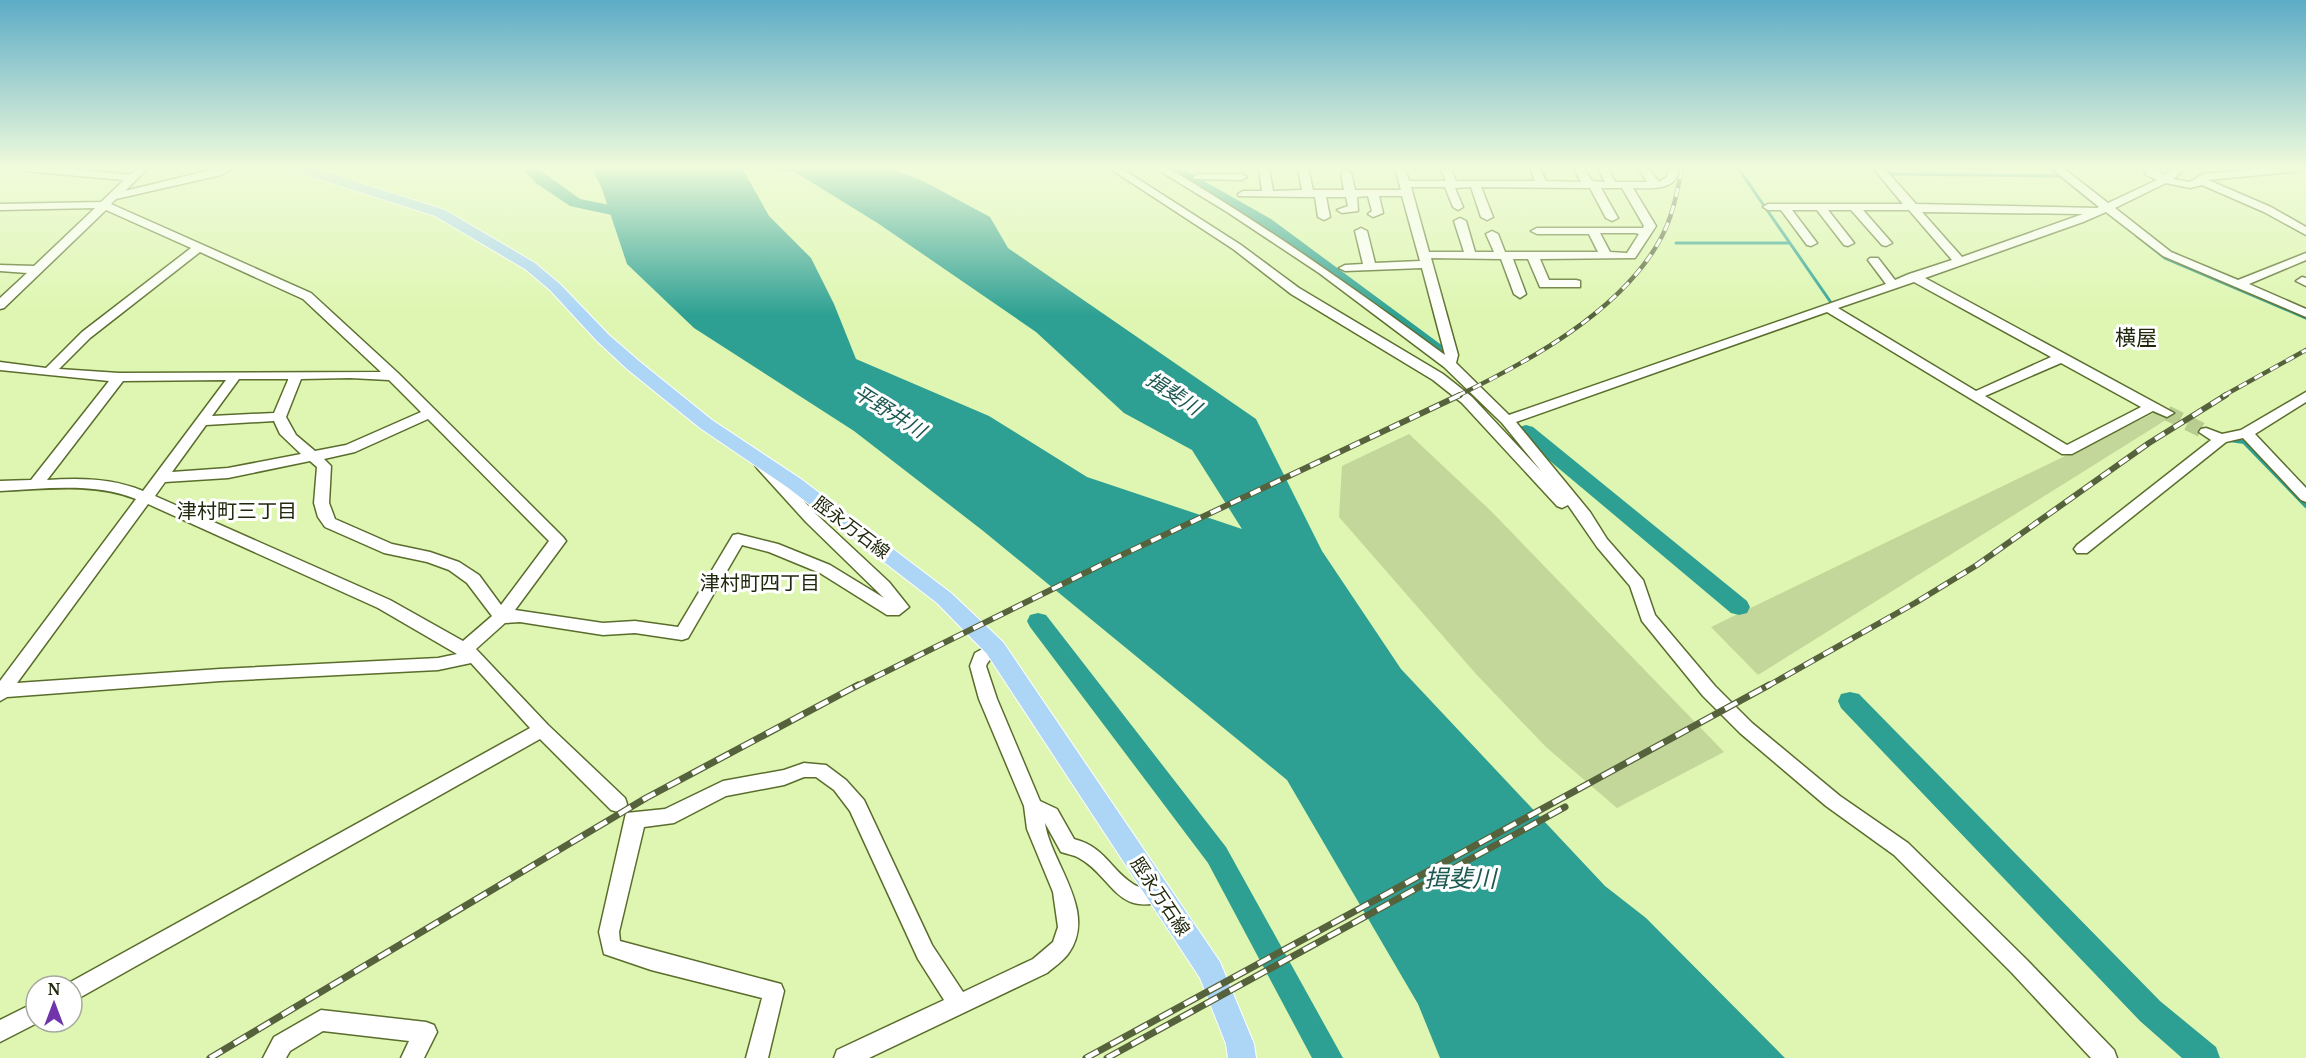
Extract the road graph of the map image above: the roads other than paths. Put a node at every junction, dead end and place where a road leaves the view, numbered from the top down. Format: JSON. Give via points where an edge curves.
{"nodes":[{"id":1,"x":91,"y":217,"type":"edge"},
{"id":2,"x":140,"y":217,"type":"edge"},
{"id":3,"x":448,"y":217,"type":"edge"},
{"id":4,"x":1191,"y":217,"type":"edge"},
{"id":5,"x":1242,"y":217,"type":"edge"},
{"id":6,"x":1414,"y":217,"type":"edge"},
{"id":7,"x":1645,"y":217,"type":"edge"},
{"id":8,"x":1792,"y":217,"type":"edge"},
{"id":9,"x":1828,"y":217,"type":"edge"},
{"id":10,"x":1863,"y":217,"type":"edge"},
{"id":11,"x":1920,"y":217,"type":"edge"},
{"id":12,"x":2085,"y":217,"type":"edge"},
{"id":13,"x":2113,"y":217,"type":"edge"},
{"id":14,"x":2285,"y":217,"type":"edge"},
{"id":15,"x":1460,"y":221,"type":"dead end"},
{"id":16,"x":1601,"y":230,"type":"dead end"},
{"id":17,"x":1361,"y":231,"type":"dead end"},
{"id":18,"x":2306,"y":232,"type":"edge"},
{"id":19,"x":1646,"y":233,"type":"junction"},
{"id":20,"x":1492,"y":234,"type":"dead end"},
{"id":21,"x":1811,"y":243,"type":"dead end"},
{"id":22,"x":1848,"y":243,"type":"dead end"},
{"id":23,"x":1886,"y":243,"type":"dead end"},
{"id":24,"x":199,"y":248,"type":"junction"},
{"id":25,"x":1472,"y":256,"type":"junction"},
{"id":26,"x":1503,"y":256,"type":"junction"},
{"id":27,"x":1537,"y":256,"type":"junction"},
{"id":28,"x":1606,"y":256,"type":"junction"},
{"id":29,"x":2306,"y":256,"type":"edge"},
{"id":30,"x":1426,"y":260,"type":"junction"},
{"id":31,"x":1874,"y":260,"type":"dead end"},
{"id":32,"x":1959,"y":261,"type":"junction"},
{"id":33,"x":1370,"y":267,"type":"junction"},
{"id":34,"x":0,"y":268,"type":"edge"},
{"id":35,"x":1345,"y":268,"type":"dead end"},
{"id":36,"x":36,"y":270,"type":"junction"},
{"id":37,"x":1913,"y":276,"type":"junction"},
{"id":38,"x":1576,"y":284,"type":"dead end"},
{"id":39,"x":1892,"y":284,"type":"junction"},
{"id":40,"x":2239,"y":284,"type":"junction"},
{"id":41,"x":1520,"y":294,"type":"dead end"},
{"id":42,"x":0,"y":305,"type":"edge"},
{"id":43,"x":1829,"y":308,"type":"junction"},
{"id":44,"x":2306,"y":313,"type":"edge"},
{"id":45,"x":2061,"y":358,"type":"junction"},
{"id":46,"x":1449,"y":364,"type":"junction"},
{"id":47,"x":0,"y":366,"type":"edge"},
{"id":48,"x":49,"y":372,"type":"junction"},
{"id":49,"x":236,"y":375,"type":"junction"},
{"id":50,"x":293,"y":375,"type":"junction"},
{"id":51,"x":393,"y":376,"type":"junction"},
{"id":52,"x":119,"y":377,"type":"junction"},
{"id":53,"x":1977,"y":395,"type":"junction"},
{"id":54,"x":2306,"y":396,"type":"edge"},
{"id":55,"x":2151,"y":408,"type":"junction"},
{"id":56,"x":2167,"y":412,"type":"tunnel mouth"},
{"id":57,"x":428,"y":414,"type":"junction"},
{"id":58,"x":279,"y":417,"type":"junction"},
{"id":59,"x":1507,"y":420,"type":"junction"},
{"id":60,"x":203,"y":421,"type":"junction"},
{"id":61,"x":2206,"y":432,"type":"tunnel mouth"},
{"id":62,"x":2246,"y":433,"type":"junction"},
{"id":63,"x":2221,"y":439,"type":"junction"},
{"id":64,"x":750,"y":452,"type":"junction"},
{"id":65,"x":314,"y":456,"type":"junction"},
{"id":66,"x":163,"y":477,"type":"junction"},
{"id":67,"x":35,"y":485,"type":"junction"},
{"id":68,"x":0,"y":486,"type":"edge"},
{"id":69,"x":2306,"y":496,"type":"edge"},
{"id":70,"x":148,"y":498,"type":"junction"},
{"id":71,"x":1602,"y":543,"type":"junction"},
{"id":72,"x":2082,"y":549,"type":"dead end"},
{"id":73,"x":501,"y":618,"type":"junction"},
{"id":74,"x":995,"y":648,"type":"junction"},
{"id":75,"x":470,"y":652,"type":"junction"},
{"id":76,"x":1,"y":692,"type":"edge"},
{"id":77,"x":542,"y":730,"type":"junction"},
{"id":78,"x":1033,"y":806,"type":"junction"},
{"id":79,"x":629,"y":814,"type":"junction"},
{"id":80,"x":1158,"y":894,"type":"junction"},
{"id":81,"x":84,"y":985,"type":"edge"},
{"id":82,"x":958,"y":1003,"type":"junction"},
{"id":83,"x":24,"y":1019,"type":"edge"},
{"id":84,"x":0,"y":1032,"type":"edge"},
{"id":85,"x":2083,"y":1032,"type":"junction"},
{"id":86,"x":274,"y":1058,"type":"edge"},
{"id":87,"x":412,"y":1058,"type":"edge"},
{"id":88,"x":757,"y":1058,"type":"edge"},
{"id":89,"x":845,"y":1058,"type":"edge"},
{"id":90,"x":1242,"y":1058,"type":"edge"},
{"id":91,"x":2106,"y":1058,"type":"edge"},
{"id":92,"x":2114,"y":1058,"type":"edge"}],
"edges":[{"from":1,"to":36,"type":"street"},
{"from":2,"to":24,"type":"street"},
{"from":3,"to":64,"type":"main road","name":"脛永万石線","via":[[530,266],[633,365],[706,424]]},
{"from":4,"to":71,"type":"street","via":[[1295,291],[1438,377],[1467,400]]},
{"from":5,"to":46,"type":"street","via":[[1323,271]]},
{"from":6,"to":30,"type":"street"},
{"from":7,"to":19,"type":"street","via":[[1650,226]]},
{"from":8,"to":21,"type":"street"},
{"from":9,"to":22,"type":"street"},
{"from":10,"to":23,"type":"street"},
{"from":11,"to":32,"type":"street"},
{"from":12,"to":32,"type":"street"},
{"from":13,"to":40,"type":"street","via":[[2167,254]]},
{"from":14,"to":18,"type":"street"},
{"from":15,"to":25,"type":"street"},
{"from":16,"to":19,"type":"street"},
{"from":17,"to":33,"type":"street"},
{"from":19,"to":28,"type":"street","via":[[1631,256]]},
{"from":20,"to":26,"type":"street"},
{"from":24,"to":48,"type":"street","via":[[86,335]]},
{"from":24,"to":51,"type":"street","via":[[307,296]]},
{"from":25,"to":26,"type":"street"},
{"from":25,"to":30,"type":"street"},
{"from":26,"to":27,"type":"street"},
{"from":26,"to":41,"type":"street"},
{"from":27,"to":28,"type":"street"},
{"from":27,"to":28,"type":"street","via":[[1535,231],[1593,231]]},
{"from":27,"to":38,"type":"street","via":[[1544,284]]},
{"from":29,"to":40,"type":"street"},
{"from":30,"to":33,"type":"street"},
{"from":30,"to":46,"type":"street","via":[[1452,355]]},
{"from":31,"to":39,"type":"street"},
{"from":32,"to":37,"type":"street"},
{"from":33,"to":35,"type":"street"},
{"from":34,"to":36,"type":"street"},
{"from":36,"to":42,"type":"street"},
{"from":37,"to":39,"type":"street"},
{"from":37,"to":45,"type":"street"},
{"from":39,"to":43,"type":"street"},
{"from":40,"to":44,"type":"street"},
{"from":43,"to":53,"type":"street"},
{"from":43,"to":59,"type":"street"},
{"from":45,"to":53,"type":"street"},
{"from":45,"to":55,"type":"street"},
{"from":46,"to":59,"type":"street"},
{"from":47,"to":48,"type":"street"},
{"from":48,"to":52,"type":"street"},
{"from":49,"to":50,"type":"street"},
{"from":49,"to":52,"type":"street"},
{"from":49,"to":60,"type":"street"},
{"from":50,"to":51,"type":"street"},
{"from":50,"to":58,"type":"street","via":[[295,380]]},
{"from":51,"to":57,"type":"street"},
{"from":52,"to":67,"type":"street"},
{"from":53,"to":55,"type":"street","via":[[2067,451]]},
{"from":54,"to":62,"type":"street"},
{"from":55,"to":56,"type":"street"},
{"from":57,"to":65,"type":"street","via":[[350,449]]},
{"from":57,"to":73,"type":"street","via":[[558,541]]},
{"from":58,"to":60,"type":"street"},
{"from":58,"to":65,"type":"street","via":[[284,430]]},
{"from":59,"to":71,"type":"street","via":[[1585,516]]},
{"from":60,"to":66,"type":"street"},
{"from":61,"to":63,"type":"street"},
{"from":62,"to":63,"type":"street"},
{"from":62,"to":69,"type":"street"},
{"from":63,"to":72,"type":"street"},
{"from":64,"to":73,"type":"street","via":[[901,607],[893,611],[825,569],[738,539],[682,634],[635,627],[603,629],[520,616]]},
{"from":64,"to":74,"type":"main road","name":"脛永万石線","via":[[944,598]]},
{"from":65,"to":66,"type":"street","via":[[228,473]]},
{"from":65,"to":73,"type":"street","via":[[324,466],[322,515],[330,523],[389,549],[454,566],[473,579]]},
{"from":66,"to":70,"type":"street"},
{"from":67,"to":68,"type":"street"},
{"from":67,"to":70,"type":"street","via":[[102,485]]},
{"from":70,"to":75,"type":"street","via":[[384,604]]},
{"from":70,"to":76,"type":"street"},
{"from":71,"to":85,"type":"street","via":[[1637,584],[1648,617],[1672,649],[1731,713],[1833,801],[1901,849]]},
{"from":73,"to":75,"type":"street"},
{"from":74,"to":78,"type":"street","via":[[981,657],[978,666]]},
{"from":74,"to":80,"type":"main road","name":"脛永万石線"},
{"from":75,"to":76,"type":"street","via":[[438,664]]},
{"from":75,"to":77,"type":"street"},
{"from":77,"to":79,"type":"street"},
{"from":77,"to":81,"type":"street"},
{"from":78,"to":80,"type":"street","via":[[1050,815],[1068,846],[1086,852],[1128,893],[1145,898]]},
{"from":78,"to":82,"type":"street","via":[[1036,829],[1063,892],[1068,927],[1061,948],[1040,966]]},
{"from":79,"to":82,"type":"street","via":[[668,817],[723,789],[804,770],[820,770],[840,785],[857,806],[925,952]]},
{"from":79,"to":88,"type":"street","via":[[609,932],[611,947],[774,991]]},
{"from":80,"to":90,"type":"main road","name":"脛永万石線","via":[[1211,971]]},
{"from":82,"to":89,"type":"street"},
{"from":83,"to":84,"type":"street"},
{"from":85,"to":91,"type":"street"},
{"from":85,"to":92,"type":"street"},
{"from":86,"to":87,"type":"street","via":[[282,1044],[321,1020],[426,1032]]}]}
